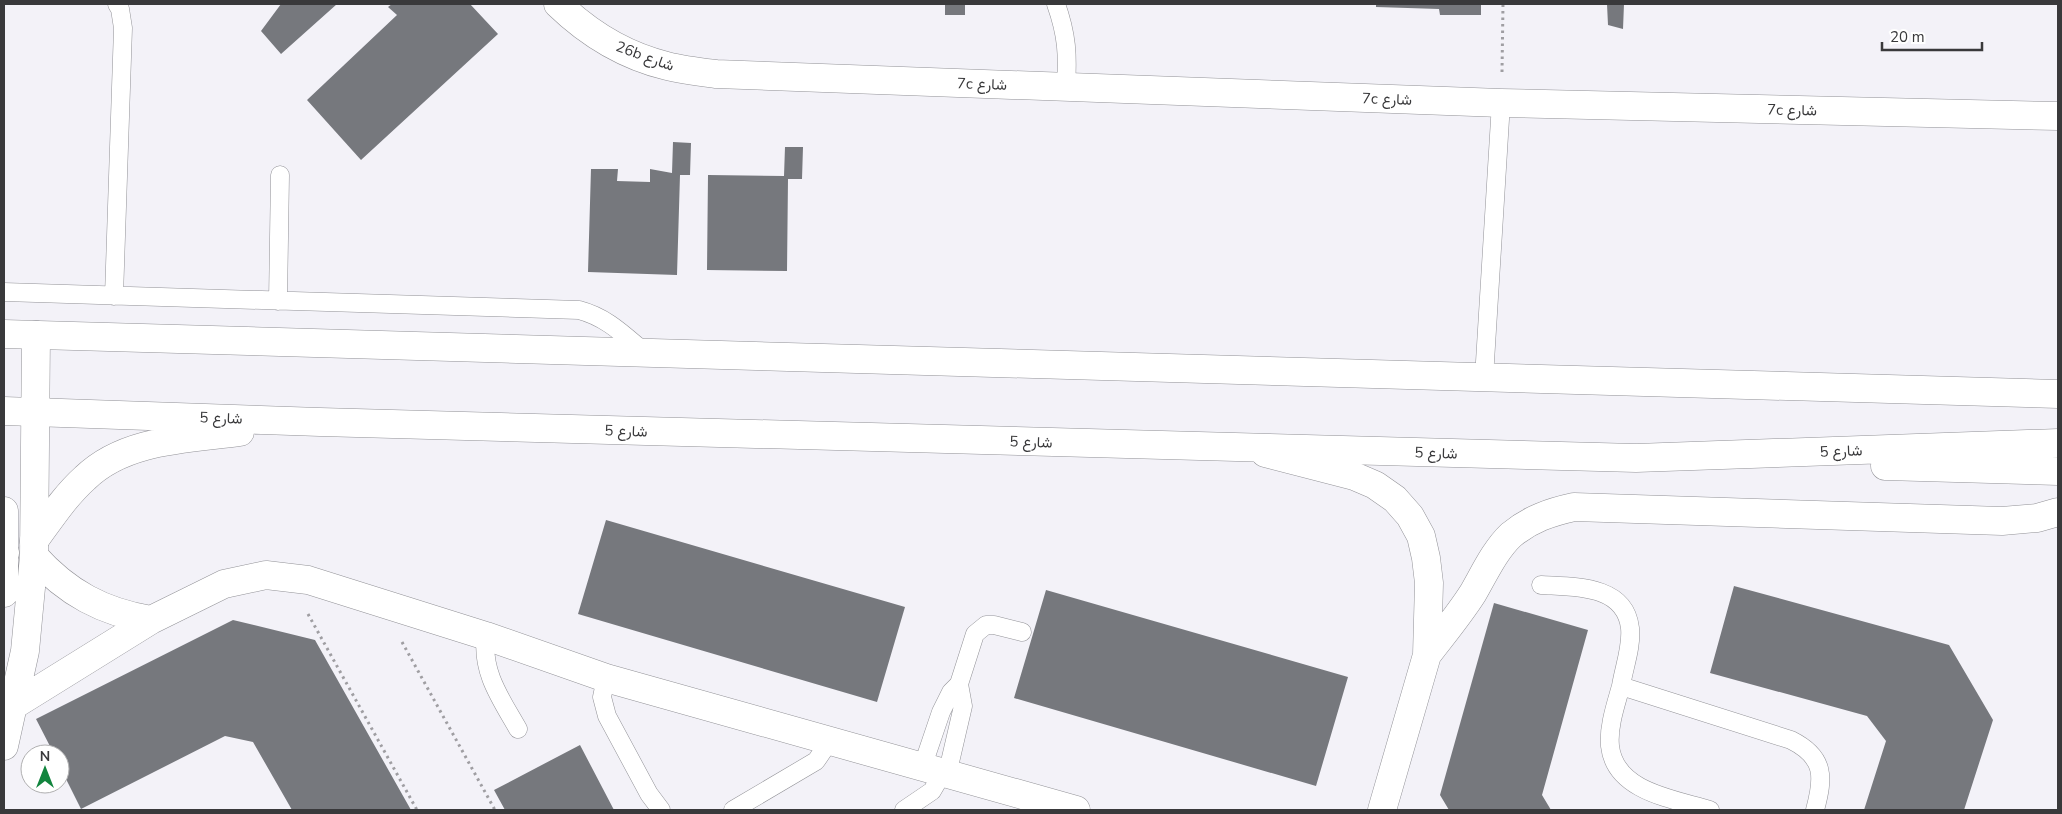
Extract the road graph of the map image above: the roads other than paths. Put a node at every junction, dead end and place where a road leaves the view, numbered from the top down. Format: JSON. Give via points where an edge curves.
{"nodes":[{"id":1,"x":117,"y":4,"type":"edge"},
{"id":2,"x":558,"y":4,"type":"edge"},
{"id":3,"x":1056,"y":4,"type":"edge"},
{"id":4,"x":716,"y":74,"type":"joint"},
{"id":5,"x":1066,"y":87,"type":"junction"},
{"id":6,"x":1501,"y":103,"type":"junction"},
{"id":7,"x":2058,"y":116,"type":"edge"},
{"id":8,"x":280,"y":175,"type":"dead end"},
{"id":9,"x":4,"y":292,"type":"edge"},
{"id":10,"x":114,"y":296,"type":"junction"},
{"id":11,"x":278,"y":301,"type":"junction"},
{"id":12,"x":4,"y":334,"type":"edge"},
{"id":13,"x":36,"y":335,"type":"junction"},
{"id":14,"x":642,"y":351,"type":"junction"},
{"id":15,"x":1484,"y":378,"type":"junction"},
{"id":16,"x":2058,"y":394,"type":"edge"},
{"id":17,"x":4,"y":411,"type":"edge"},
{"id":18,"x":34,"y":411,"type":"junction"},
{"id":19,"x":320,"y":422,"type":"junction"},
{"id":20,"x":2058,"y":443,"type":"edge"},
{"id":21,"x":1245,"y":448,"type":"junction"},
{"id":22,"x":1636,"y":458,"type":"junction"},
{"id":23,"x":2058,"y":471,"type":"edge"},
{"id":24,"x":4,"y":511,"type":"edge"},
{"id":25,"x":2058,"y":512,"type":"edge"},
{"id":26,"x":34,"y":548,"type":"junction"},
{"id":27,"x":4,"y":559,"type":"edge"},
{"id":28,"x":1541,"y":585,"type":"dead end"},
{"id":29,"x":4,"y":593,"type":"edge"},
{"id":30,"x":151,"y":620,"type":"junction"},
{"id":31,"x":1022,"y":632,"type":"dead end"},
{"id":32,"x":486,"y":636,"type":"junction"},
{"id":33,"x":1427,"y":655,"type":"junction"},
{"id":34,"x":606,"y":678,"type":"junction"},
{"id":35,"x":959,"y":684,"type":"junction"},
{"id":36,"x":1621,"y":686,"type":"junction"},
{"id":37,"x":9,"y":703,"type":"edge"},
{"id":38,"x":518,"y":729,"type":"dead end"},
{"id":39,"x":829,"y":742,"type":"junction"},
{"id":40,"x":4,"y":746,"type":"edge"},
{"id":41,"x":937,"y":772,"type":"junction"},
{"id":42,"x":660,"y":810,"type":"edge"},
{"id":43,"x":733,"y":810,"type":"edge"},
{"id":44,"x":904,"y":810,"type":"edge"},
{"id":45,"x":1076,"y":810,"type":"edge"},
{"id":46,"x":1382,"y":810,"type":"edge"},
{"id":47,"x":1710,"y":810,"type":"edge"},
{"id":48,"x":1815,"y":810,"type":"edge"}],
"edges":[{"from":1,"to":10,"type":"lane","via":[[123,28]]},
{"from":2,"to":4,"type":"street","name":"26b شارع","via":[[577,22],[619,49],[666,66]]},
{"from":3,"to":5,"type":"lane","via":[[1066,35]]},
{"from":4,"to":5,"type":"street","name":"7c شارع"},
{"from":5,"to":6,"type":"street","name":"7c شارع"},
{"from":6,"to":7,"type":"street","name":"7c شارع"},
{"from":6,"to":15,"type":"lane"},
{"from":8,"to":11,"type":"lane"},
{"from":9,"to":10,"type":"lane"},
{"from":10,"to":11,"type":"lane"},
{"from":11,"to":14,"type":"lane","via":[[579,310],[613,325]]},
{"from":12,"to":13,"type":"street"},
{"from":13,"to":14,"type":"street"},
{"from":13,"to":18,"type":"street"},
{"from":14,"to":15,"type":"street"},
{"from":15,"to":16,"type":"street"},
{"from":17,"to":18,"type":"street","name":"شارع 5"},
{"from":18,"to":19,"type":"street","name":"شارع 5"},
{"from":18,"to":26,"type":"street"},
{"from":19,"to":21,"type":"street","name":"شارع 5"},
{"from":19,"to":26,"type":"street","via":[[168,441],[139,447],[111,459],[86,476],[67,496]]},
{"from":20,"to":22,"type":"street","name":"شارع 5"},
{"from":21,"to":22,"type":"street","name":"شارع 5"},
{"from":21,"to":33,"type":"street","via":[[1354,476],[1395,498],[1421,536],[1426,558],[1429,583]]},
{"from":22,"to":23,"type":"street"},
{"from":24,"to":27,"type":"street"},
{"from":25,"to":33,"type":"street","via":[[2037,518],[2002,521],[1574,507],[1551,512],[1510,536],[1460,613]]},
{"from":26,"to":30,"type":"street","via":[[50,573],[86,600],[106,609]]},
{"from":26,"to":37,"type":"street","via":[[25,651]]},
{"from":27,"to":29,"type":"street"},
{"from":28,"to":36,"type":"lane","via":[[1600,591],[1624,612],[1630,627]]},
{"from":30,"to":32,"type":"street","via":[[224,584],[251,577],[287,576]]},
{"from":30,"to":37,"type":"street"},
{"from":31,"to":35,"type":"lane","via":[[994,625],[980,629],[972,641]]},
{"from":32,"to":34,"type":"street"},
{"from":32,"to":38,"type":"lane","via":[[484,651],[490,678]]},
{"from":33,"to":46,"type":"street"},
{"from":34,"to":39,"type":"street"},
{"from":34,"to":42,"type":"lane","via":[[602,697],[607,716]]},
{"from":35,"to":41,"type":"lane","via":[[963,706]]},
{"from":35,"to":41,"type":"lane","via":[[945,701]]},
{"from":36,"to":47,"type":"lane","via":[[1611,728],[1610,746],[1615,764],[1626,778],[1641,788]]},
{"from":36,"to":48,"type":"lane","via":[[1802,745],[1812,754],[1822,777]]},
{"from":37,"to":40,"type":"street"},
{"from":39,"to":41,"type":"street"},
{"from":39,"to":43,"type":"lane","via":[[816,761]]},
{"from":41,"to":44,"type":"lane","via":[[932,791]]},
{"from":41,"to":45,"type":"street"}]}
